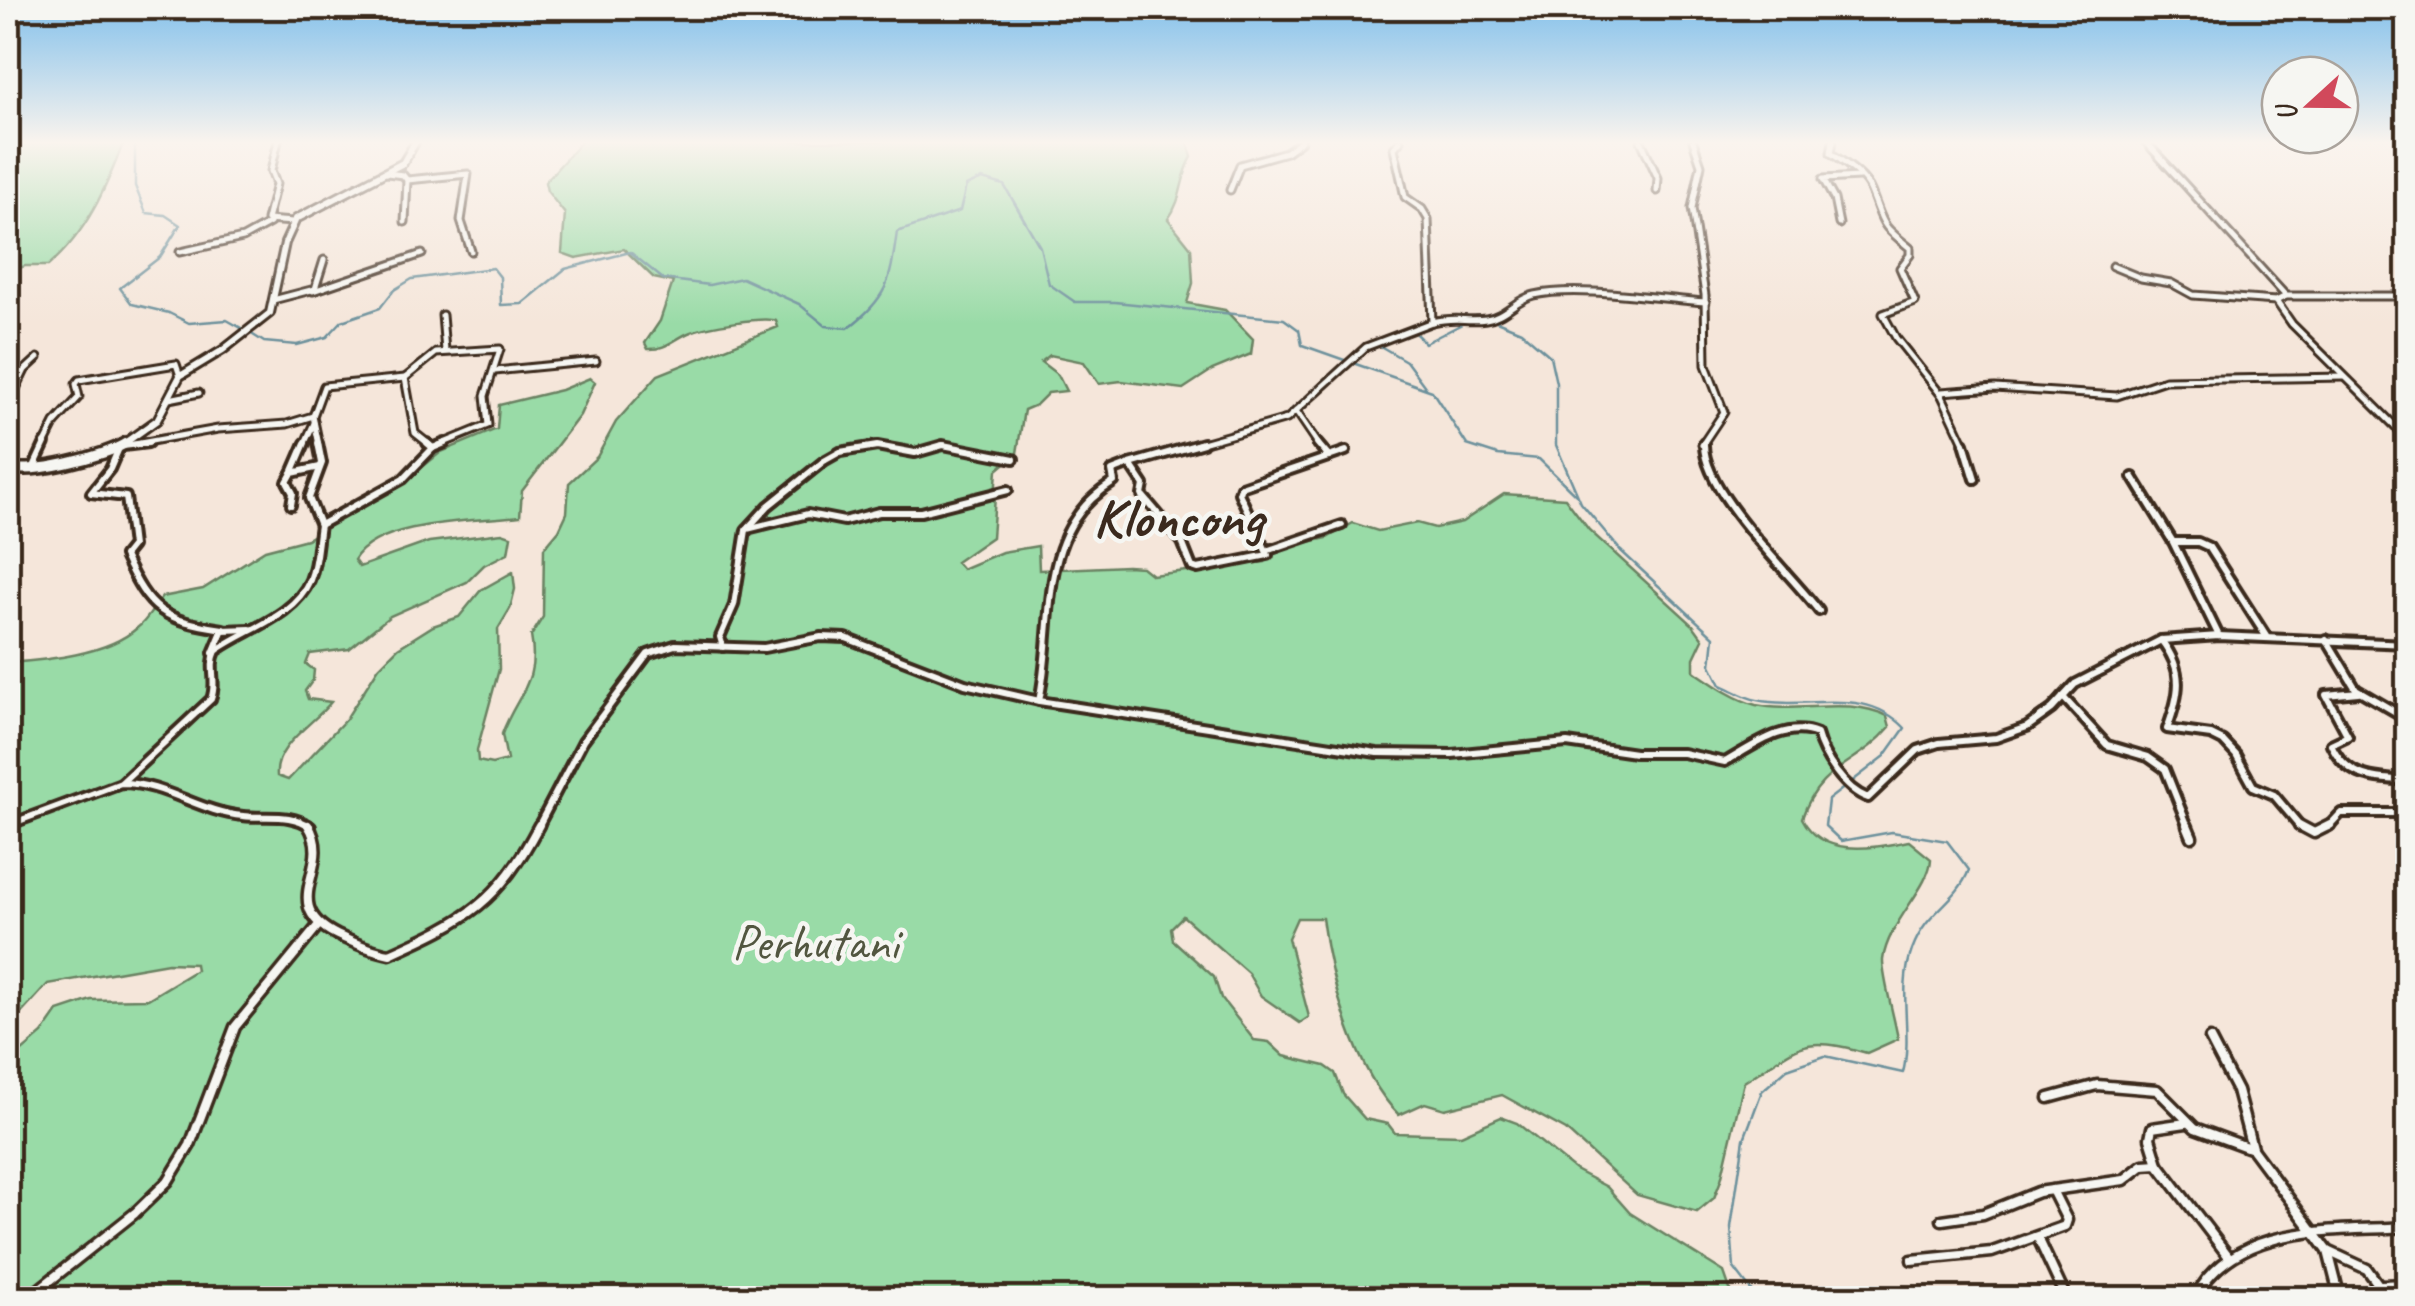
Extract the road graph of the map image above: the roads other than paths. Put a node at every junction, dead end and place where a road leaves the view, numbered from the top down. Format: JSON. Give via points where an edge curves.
{"nodes":[{"id":1,"x":271,"y":202,"type":"edge"},
{"id":2,"x":322,"y":202,"type":"edge"},
{"id":3,"x":405,"y":202,"type":"edge"},
{"id":4,"x":464,"y":202,"type":"edge"},
{"id":5,"x":1411,"y":202,"type":"edge"},
{"id":6,"x":1693,"y":202,"type":"edge"},
{"id":7,"x":1835,"y":202,"type":"edge"},
{"id":8,"x":1873,"y":202,"type":"edge"},
{"id":9,"x":2200,"y":202,"type":"edge"},
{"id":10,"x":293,"y":222,"type":"junction"},
{"id":11,"x":405,"y":222,"type":"dead end"},
{"id":12,"x":270,"y":223,"type":"junction"},
{"id":13,"x":1840,"y":224,"type":"dead end"},
{"id":14,"x":471,"y":251,"type":"dead end"},
{"id":15,"x":180,"y":252,"type":"dead end"},
{"id":16,"x":422,"y":254,"type":"dead end"},
{"id":17,"x":324,"y":260,"type":"dead end"},
{"id":18,"x":2112,"y":266,"type":"dead end"},
{"id":19,"x":313,"y":291,"type":"junction"},
{"id":20,"x":2286,"y":296,"type":"junction"},
{"id":21,"x":2408,"y":296,"type":"edge"},
{"id":22,"x":272,"y":300,"type":"junction"},
{"id":23,"x":2276,"y":301,"type":"junction"},
{"id":24,"x":1706,"y":302,"type":"junction"},
{"id":25,"x":442,"y":315,"type":"dead end"},
{"id":26,"x":1432,"y":322,"type":"junction"},
{"id":27,"x":256,"y":324,"type":"joint"},
{"id":28,"x":445,"y":351,"type":"junction"},
{"id":29,"x":38,"y":358,"type":"dead end"},
{"id":30,"x":596,"y":361,"type":"dead end"},
{"id":31,"x":495,"y":371,"type":"junction"},
{"id":32,"x":180,"y":376,"type":"junction"},
{"id":33,"x":2344,"y":377,"type":"junction"},
{"id":34,"x":405,"y":378,"type":"junction"},
{"id":35,"x":1940,"y":392,"type":"junction"},
{"id":36,"x":199,"y":393,"type":"dead end"},
{"id":37,"x":169,"y":399,"type":"junction"},
{"id":38,"x":8,"y":405,"type":"edge"},
{"id":39,"x":1296,"y":411,"type":"junction"},
{"id":40,"x":314,"y":420,"type":"junction"},
{"id":41,"x":2405,"y":431,"type":"edge"},
{"id":42,"x":2408,"y":439,"type":"edge"},
{"id":43,"x":121,"y":447,"type":"junction"},
{"id":44,"x":433,"y":448,"type":"junction"},
{"id":45,"x":1346,"y":451,"type":"dead end"},
{"id":46,"x":1329,"y":456,"type":"junction"},
{"id":47,"x":1014,"y":459,"type":"dead end"},
{"id":48,"x":1130,"y":464,"type":"junction"},
{"id":49,"x":8,"y":466,"type":"edge"},
{"id":50,"x":321,"y":467,"type":"junction"},
{"id":51,"x":33,"y":470,"type":"junction"},
{"id":52,"x":292,"y":473,"type":"junction"},
{"id":53,"x":2132,"y":477,"type":"dead end"},
{"id":54,"x":1974,"y":479,"type":"dead end"},
{"id":55,"x":1008,"y":490,"type":"dead end"},
{"id":56,"x":291,"y":506,"type":"dead end"},
{"id":57,"x":320,"y":524,"type":"junction"},
{"id":58,"x":1342,"y":525,"type":"dead end"},
{"id":59,"x":746,"y":530,"type":"junction"},
{"id":60,"x":2174,"y":542,"type":"junction"},
{"id":61,"x":1269,"y":550,"type":"junction"},
{"id":62,"x":1819,"y":611,"type":"dead end"},
{"id":63,"x":252,"y":629,"type":"junction"},
{"id":64,"x":224,"y":630,"type":"junction"},
{"id":65,"x":2220,"y":636,"type":"junction"},
{"id":66,"x":2266,"y":638,"type":"junction"},
{"id":67,"x":2326,"y":639,"type":"junction"},
{"id":68,"x":2162,"y":640,"type":"junction"},
{"id":69,"x":2408,"y":644,"type":"edge"},
{"id":70,"x":724,"y":647,"type":"junction"},
{"id":71,"x":213,"y":654,"type":"junction"},
{"id":72,"x":2358,"y":692,"type":"junction"},
{"id":73,"x":2062,"y":697,"type":"junction"},
{"id":74,"x":1039,"y":701,"type":"junction"},
{"id":75,"x":2408,"y":729,"type":"edge"},
{"id":76,"x":2408,"y":781,"type":"edge"},
{"id":77,"x":121,"y":784,"type":"junction"},
{"id":78,"x":2408,"y":813,"type":"edge"},
{"id":79,"x":8,"y":825,"type":"edge"},
{"id":80,"x":2192,"y":837,"type":"dead end"},
{"id":81,"x":317,"y":928,"type":"junction"},
{"id":82,"x":2210,"y":1039,"type":"dead end"},
{"id":83,"x":2049,"y":1098,"type":"dead end"},
{"id":84,"x":2187,"y":1122,"type":"junction"},
{"id":85,"x":2252,"y":1149,"type":"junction"},
{"id":86,"x":2158,"y":1164,"type":"junction"},
{"id":87,"x":2052,"y":1190,"type":"junction"},
{"id":88,"x":1942,"y":1220,"type":"dead end"},
{"id":89,"x":2408,"y":1227,"type":"edge"},
{"id":90,"x":2312,"y":1230,"type":"junction"},
{"id":91,"x":2038,"y":1238,"type":"junction"},
{"id":92,"x":2328,"y":1252,"type":"junction"},
{"id":93,"x":2229,"y":1257,"type":"junction"},
{"id":94,"x":1912,"y":1260,"type":"dead end"},
{"id":95,"x":2381,"y":1284,"type":"junction"},
{"id":96,"x":2408,"y":1284,"type":"edge"},
{"id":97,"x":28,"y":1298,"type":"edge"},
{"id":98,"x":2066,"y":1298,"type":"edge"},
{"id":99,"x":2194,"y":1298,"type":"edge"},
{"id":100,"x":2340,"y":1298,"type":"edge"},
{"id":101,"x":2388,"y":1298,"type":"edge"}],
"edges":[{"from":1,"to":12,"type":"street"},
{"from":2,"to":10,"type":"street"},
{"from":3,"to":11,"type":"street"},
{"from":4,"to":14,"type":"street"},
{"from":5,"to":26,"type":"street","via":[[1428,221]]},
{"from":6,"to":24,"type":"street"},
{"from":7,"to":13,"type":"street"},
{"from":8,"to":35,"type":"street","via":[[1885,228],[1911,251],[1900,268],[1915,302],[1887,310],[1884,318]]},
{"from":9,"to":20,"type":"street"},
{"from":10,"to":12,"type":"street"},
{"from":10,"to":22,"type":"street"},
{"from":12,"to":15,"type":"street","via":[[243,238]]},
{"from":16,"to":19,"type":"street"},
{"from":17,"to":19,"type":"street"},
{"from":18,"to":23,"type":"street","via":[[2171,282],[2193,296]]},
{"from":19,"to":22,"type":"street"},
{"from":20,"to":21,"type":"street"},
{"from":20,"to":23,"type":"street"},
{"from":22,"to":27,"type":"street","via":[[270,313]]},
{"from":23,"to":33,"type":"street"},
{"from":24,"to":26,"type":"street","via":[[1554,292],[1528,296],[1483,320],[1456,316]]},
{"from":24,"to":62,"type":"street","via":[[1706,370],[1724,416],[1703,449],[1754,536]]},
{"from":25,"to":28,"type":"street"},
{"from":26,"to":39,"type":"street","via":[[1379,341]]},
{"from":27,"to":32,"type":"street"},
{"from":28,"to":31,"type":"street","via":[[500,349]]},
{"from":28,"to":34,"type":"street"},
{"from":29,"to":38,"type":"street"},
{"from":30,"to":31,"type":"street"},
{"from":31,"to":44,"type":"street","via":[[484,400],[488,425]]},
{"from":32,"to":37,"type":"street"},
{"from":32,"to":51,"type":"street","via":[[176,364],[79,380],[79,397],[55,423]]},
{"from":33,"to":35,"type":"street","via":[[2166,380],[2104,396],[1994,388]]},
{"from":33,"to":41,"type":"street"},
{"from":34,"to":40,"type":"street","via":[[324,386]]},
{"from":34,"to":44,"type":"street","via":[[415,433]]},
{"from":35,"to":54,"type":"street"},
{"from":36,"to":37,"type":"street"},
{"from":37,"to":43,"type":"street","via":[[161,416]]},
{"from":39,"to":46,"type":"street"},
{"from":39,"to":48,"type":"street","via":[[1282,422]]},
{"from":40,"to":43,"type":"street"},
{"from":40,"to":50,"type":"street"},
{"from":40,"to":52,"type":"street"},
{"from":41,"to":42,"type":"street"},
{"from":43,"to":51,"type":"street"},
{"from":43,"to":64,"type":"street","via":[[91,491],[127,499],[132,546],[124,556],[142,597],[164,617]]},
{"from":44,"to":57,"type":"street","via":[[403,479]]},
{"from":45,"to":46,"type":"street"},
{"from":46,"to":61,"type":"street","via":[[1239,489]]},
{"from":47,"to":59,"type":"street","via":[[942,445],[914,453],[882,446],[838,453]]},
{"from":48,"to":61,"type":"street","via":[[1144,485],[1142,494],[1179,538],[1192,567],[1266,557]]},
{"from":48,"to":74,"type":"street","via":[[1112,472],[1113,483],[1089,498],[1062,540]]},
{"from":49,"to":51,"type":"street"},
{"from":50,"to":52,"type":"street"},
{"from":50,"to":57,"type":"street","via":[[310,498]]},
{"from":52,"to":56,"type":"street"},
{"from":53,"to":60,"type":"street"},
{"from":55,"to":59,"type":"street","via":[[921,512],[844,521],[808,514]]},
{"from":57,"to":63,"type":"street","via":[[304,592]]},
{"from":58,"to":61,"type":"street"},
{"from":59,"to":70,"type":"street","via":[[732,610],[720,637]]},
{"from":60,"to":65,"type":"street"},
{"from":60,"to":66,"type":"street","via":[[2209,547]]},
{"from":63,"to":64,"type":"street"},
{"from":63,"to":71,"type":"street"},
{"from":64,"to":71,"type":"street"},
{"from":65,"to":66,"type":"street"},
{"from":65,"to":68,"type":"street"},
{"from":66,"to":67,"type":"street"},
{"from":67,"to":69,"type":"street"},
{"from":67,"to":72,"type":"street"},
{"from":68,"to":73,"type":"street","via":[[2091,674]]},
{"from":68,"to":78,"type":"street","via":[[2182,680],[2168,730],[2223,741],[2254,786],[2278,798],[2304,830],[2314,833],[2347,812]]},
{"from":70,"to":74,"type":"street","via":[[846,638],[965,684]]},
{"from":70,"to":81,"type":"street","via":[[664,647],[638,664],[583,742],[518,864],[464,920],[384,954]]},
{"from":71,"to":77,"type":"street","via":[[211,700]]},
{"from":72,"to":75,"type":"street","via":[[2399,714]]},
{"from":72,"to":76,"type":"street","via":[[2326,695],[2348,736],[2331,744],[2338,763],[2353,774]]},
{"from":73,"to":74,"type":"street","via":[[2010,734],[1918,750],[1868,798],[1821,754],[1817,734],[1806,729],[1773,734],[1725,762],[1567,743],[1498,752],[1388,753]]},
{"from":73,"to":80,"type":"street","via":[[2107,745],[2165,769]]},
{"from":77,"to":79,"type":"street"},
{"from":77,"to":81,"type":"street","via":[[152,782],[213,810],[294,817],[311,826],[316,847],[306,897]]},
{"from":81,"to":97,"type":"street","via":[[234,1028],[198,1128],[167,1182]]},
{"from":82,"to":85,"type":"street","via":[[2244,1108]]},
{"from":83,"to":84,"type":"street","via":[[2098,1086],[2149,1088],[2163,1093]]},
{"from":84,"to":85,"type":"street"},
{"from":84,"to":86,"type":"street","via":[[2152,1128]]},
{"from":85,"to":90,"type":"street"},
{"from":86,"to":87,"type":"street","via":[[2143,1164],[2124,1180]]},
{"from":86,"to":93,"type":"street"},
{"from":87,"to":88,"type":"street"},
{"from":87,"to":91,"type":"street","via":[[2067,1224]]},
{"from":89,"to":90,"type":"street"},
{"from":90,"to":92,"type":"street"},
{"from":90,"to":93,"type":"street"},
{"from":91,"to":94,"type":"street","via":[[1992,1252]]},
{"from":91,"to":98,"type":"street"},
{"from":92,"to":95,"type":"street","via":[[2367,1269]]},
{"from":92,"to":100,"type":"street"},
{"from":93,"to":99,"type":"street","via":[[2208,1270]]},
{"from":95,"to":96,"type":"street"},
{"from":95,"to":101,"type":"street"}]}
